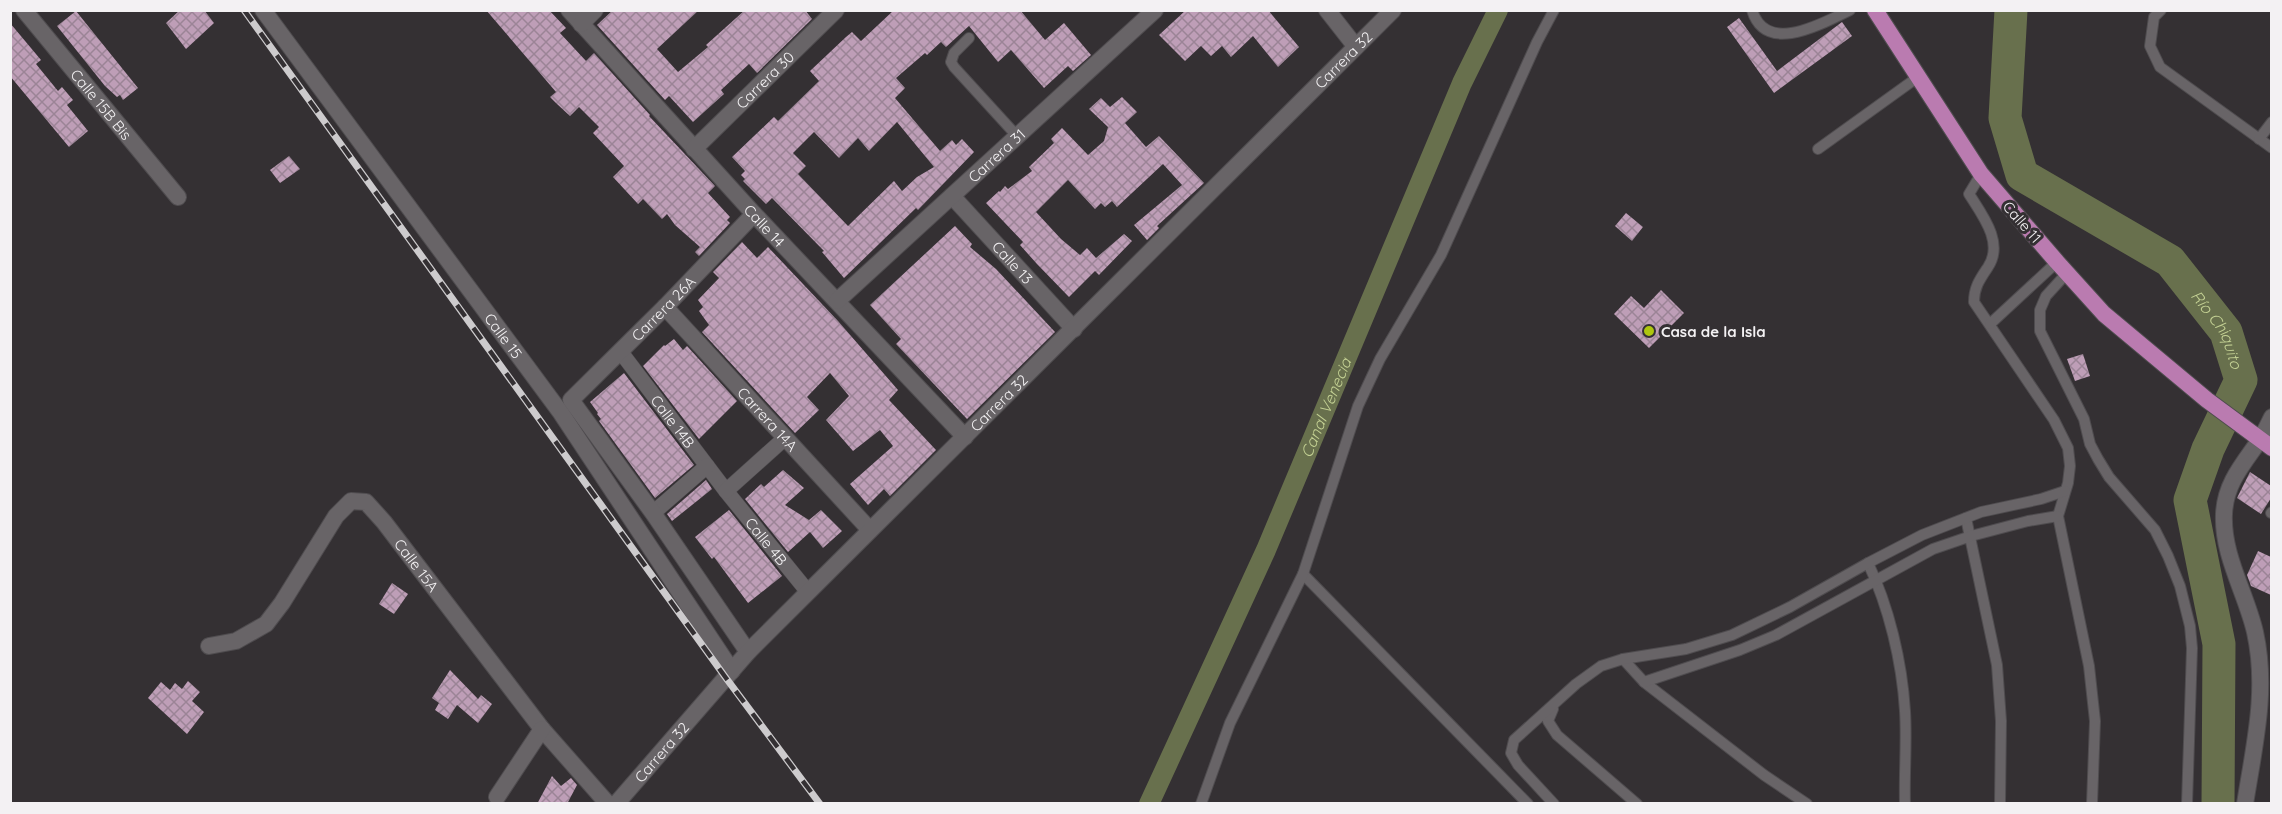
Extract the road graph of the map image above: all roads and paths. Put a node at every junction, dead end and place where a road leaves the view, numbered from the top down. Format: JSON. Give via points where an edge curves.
{"nodes":[{"id":1,"x":263,"y":10,"type":"edge"},
{"id":2,"x":569,"y":10,"type":"edge"},
{"id":3,"x":595,"y":10,"type":"edge"},
{"id":4,"x":836,"y":10,"type":"edge"},
{"id":5,"x":1155,"y":10,"type":"edge"},
{"id":6,"x":1327,"y":10,"type":"edge"},
{"id":7,"x":1393,"y":10,"type":"edge"},
{"id":8,"x":1554,"y":10,"type":"edge"},
{"id":9,"x":1752,"y":10,"type":"edge"},
{"id":10,"x":1850,"y":10,"type":"edge"},
{"id":11,"x":1875,"y":10,"type":"edge"},
{"id":12,"x":2161,"y":10,"type":"edge"},
{"id":13,"x":31,"y":13,"type":"edge"},
{"id":14,"x":581,"y":24,"type":"junction"},
{"id":15,"x":969,"y":38,"type":"dead end"},
{"id":16,"x":1356,"y":47,"type":"junction"},
{"id":17,"x":1918,"y":77,"type":"junction"},
{"id":18,"x":2271,"y":122,"type":"edge"},
{"id":19,"x":1017,"y":136,"type":"junction"},
{"id":20,"x":2259,"y":139,"type":"junction"},
{"id":21,"x":2271,"y":148,"type":"edge"},
{"id":22,"x":694,"y":149,"type":"junction"},
{"id":23,"x":1818,"y":149,"type":"dead end"},
{"id":24,"x":1981,"y":174,"type":"junction"},
{"id":25,"x":952,"y":196,"type":"junction"},
{"id":26,"x":178,"y":197,"type":"dead end"},
{"id":27,"x":754,"y":214,"type":"junction"},
{"id":28,"x":2062,"y":268,"type":"junction"},
{"id":29,"x":837,"y":301,"type":"junction"},
{"id":30,"x":665,"y":307,"type":"junction"},
{"id":31,"x":1990,"y":324,"type":"junction"},
{"id":32,"x":1074,"y":329,"type":"junction"},
{"id":33,"x":620,"y":351,"type":"junction"},
{"id":34,"x":2271,"y":417,"type":"edge"},
{"id":35,"x":965,"y":437,"type":"junction"},
{"id":36,"x":785,"y":438,"type":"junction"},
{"id":37,"x":2266,"y":444,"type":"edge"},
{"id":38,"x":707,"y":466,"type":"junction"},
{"id":39,"x":726,"y":491,"type":"junction"},
{"id":40,"x":2065,"y":491,"type":"junction"},
{"id":41,"x":652,"y":513,"type":"junction"},
{"id":42,"x":2058,"y":516,"type":"junction"},
{"id":43,"x":1966,"y":518,"type":"junction"},
{"id":44,"x":870,"y":530,"type":"junction"},
{"id":45,"x":1971,"y":536,"type":"junction"},
{"id":46,"x":1868,"y":563,"type":"junction"},
{"id":47,"x":1303,"y":574,"type":"junction"},
{"id":48,"x":1876,"y":579,"type":"junction"},
{"id":49,"x":808,"y":592,"type":"junction"},
{"id":50,"x":209,"y":646,"type":"dead end"},
{"id":51,"x":748,"y":652,"type":"junction"},
{"id":52,"x":1623,"y":659,"type":"junction"},
{"id":53,"x":732,"y":671,"type":"junction"},
{"id":54,"x":1644,"y":682,"type":"junction"},
{"id":55,"x":1556,"y":703,"type":"junction"},
{"id":56,"x":542,"y":729,"type":"junction"},
{"id":57,"x":497,"y":796,"type":"dead end"},
{"id":58,"x":608,"y":804,"type":"edge"},
{"id":59,"x":616,"y":804,"type":"edge"},
{"id":60,"x":1201,"y":804,"type":"edge"},
{"id":61,"x":1528,"y":804,"type":"edge"},
{"id":62,"x":1554,"y":804,"type":"edge"},
{"id":63,"x":1636,"y":804,"type":"edge"},
{"id":64,"x":1807,"y":804,"type":"edge"},
{"id":65,"x":1905,"y":804,"type":"edge"},
{"id":66,"x":2000,"y":804,"type":"edge"},
{"id":67,"x":2092,"y":804,"type":"edge"},
{"id":68,"x":2187,"y":804,"type":"edge"},
{"id":69,"x":2245,"y":804,"type":"edge"}],
"edges":[{"from":1,"to":53,"type":"street","name":"Calle 15","via":[[561,413]]},
{"from":2,"to":14,"type":"street","name":"Calle 14"},
{"from":3,"to":14,"type":"street"},
{"from":4,"to":22,"type":"street","name":"Carrera 30"},
{"from":5,"to":19,"type":"street","name":"Carrera 31"},
{"from":6,"to":16,"type":"street"},
{"from":7,"to":16,"type":"street","name":"Carrera 32"},
{"from":8,"to":47,"type":"lane","via":[[1441,255],[1371,378]]},
{"from":9,"to":10,"type":"lane","via":[[1766,30],[1793,35]]},
{"from":11,"to":17,"type":"main road","name":"Calle 11"},
{"from":12,"to":20,"type":"lane","via":[[2154,17],[2150,46],[2160,68]]},
{"from":13,"to":26,"type":"street","name":"Calle 15B Bis"},
{"from":14,"to":22,"type":"street","name":"Calle 14"},
{"from":15,"to":19,"type":"lane","via":[[951,62]]},
{"from":16,"to":32,"type":"street","name":"Carrera 32"},
{"from":17,"to":23,"type":"lane"},
{"from":17,"to":24,"type":"main road","name":"Calle 11"},
{"from":18,"to":20,"type":"lane"},
{"from":19,"to":25,"type":"street","name":"Carrera 31"},
{"from":20,"to":21,"type":"lane"},
{"from":22,"to":27,"type":"street","name":"Calle 14"},
{"from":24,"to":28,"type":"main road","name":"Calle 11"},
{"from":24,"to":31,"type":"lane","via":[[1969,194],[1984,218],[1995,249],[1978,281],[1974,302]]},
{"from":25,"to":29,"type":"street","name":"Carrera 31"},
{"from":25,"to":32,"type":"street","name":"Calle 13"},
{"from":27,"to":29,"type":"street","name":"Calle 14"},
{"from":27,"to":30,"type":"street","name":"Carrera 26A"},
{"from":28,"to":31,"type":"lane"},
{"from":28,"to":37,"type":"main road","name":"Calle 11","via":[[2104,314]]},
{"from":28,"to":68,"type":"lane","via":[[2040,310],[2040,331],[2084,419],[2098,459],[2155,530],[2180,586],[2190,626]]},
{"from":29,"to":35,"type":"street","name":"Calle 14"},
{"from":30,"to":33,"type":"street","name":"Carrera 26A"},
{"from":30,"to":36,"type":"street","name":"Carrera 14A"},
{"from":31,"to":40,"type":"lane","via":[[2054,420],[2068,448],[2070,466]]},
{"from":32,"to":35,"type":"street","name":"Carrera 32"},
{"from":33,"to":38,"type":"street","name":"Calle 14B"},
{"from":33,"to":41,"type":"street","name":"Carrera 26A","via":[[571,400]]},
{"from":34,"to":37,"type":"street"},
{"from":35,"to":44,"type":"street","name":"Carrera 32"},
{"from":36,"to":39,"type":"street"},
{"from":36,"to":44,"type":"street","name":"Carrera 14A"},
{"from":37,"to":69,"type":"street","via":[[2240,466],[2230,486],[2224,514],[2229,552],[2259,658],[2261,705]]},
{"from":38,"to":39,"type":"street","name":"Calle 14B"},
{"from":38,"to":41,"type":"street"},
{"from":39,"to":49,"type":"street","name":"Calle 4B"},
{"from":40,"to":42,"type":"lane"},
{"from":40,"to":43,"type":"lane"},
{"from":41,"to":51,"type":"street"},
{"from":42,"to":45,"type":"lane"},
{"from":42,"to":67,"type":"lane","via":[[2089,666],[2095,720]]},
{"from":43,"to":45,"type":"lane"},
{"from":43,"to":46,"type":"lane"},
{"from":44,"to":49,"type":"street","name":"Carrera 32"},
{"from":45,"to":48,"type":"lane","via":[[1933,549]]},
{"from":45,"to":66,"type":"lane","via":[[1997,665]]},
{"from":46,"to":48,"type":"lane"},
{"from":46,"to":52,"type":"lane","via":[[1732,635],[1686,649]]},
{"from":47,"to":60,"type":"lane","via":[[1230,723]]},
{"from":47,"to":61,"type":"lane"},
{"from":48,"to":54,"type":"lane","via":[[1776,635]]},
{"from":48,"to":65,"type":"lane","via":[[1894,639],[1905,710]]},
{"from":49,"to":51,"type":"street","name":"Carrera 32"},
{"from":50,"to":56,"type":"street","name":"Calle 15A","via":[[236,641],[266,624],[336,516],[351,501],[366,502]]},
{"from":51,"to":53,"type":"street","name":"Carrera 32"},
{"from":52,"to":54,"type":"lane"},
{"from":52,"to":55,"type":"lane","via":[[1601,666]]},
{"from":53,"to":59,"type":"street","name":"Carrera 32"},
{"from":54,"to":64,"type":"lane"},
{"from":55,"to":62,"type":"lane","via":[[1514,740],[1511,753]]},
{"from":55,"to":63,"type":"lane","via":[[1548,721],[1557,735]]},
{"from":56,"to":57,"type":"street"},
{"from":56,"to":58,"type":"street","name":"Calle 15A"}]}
